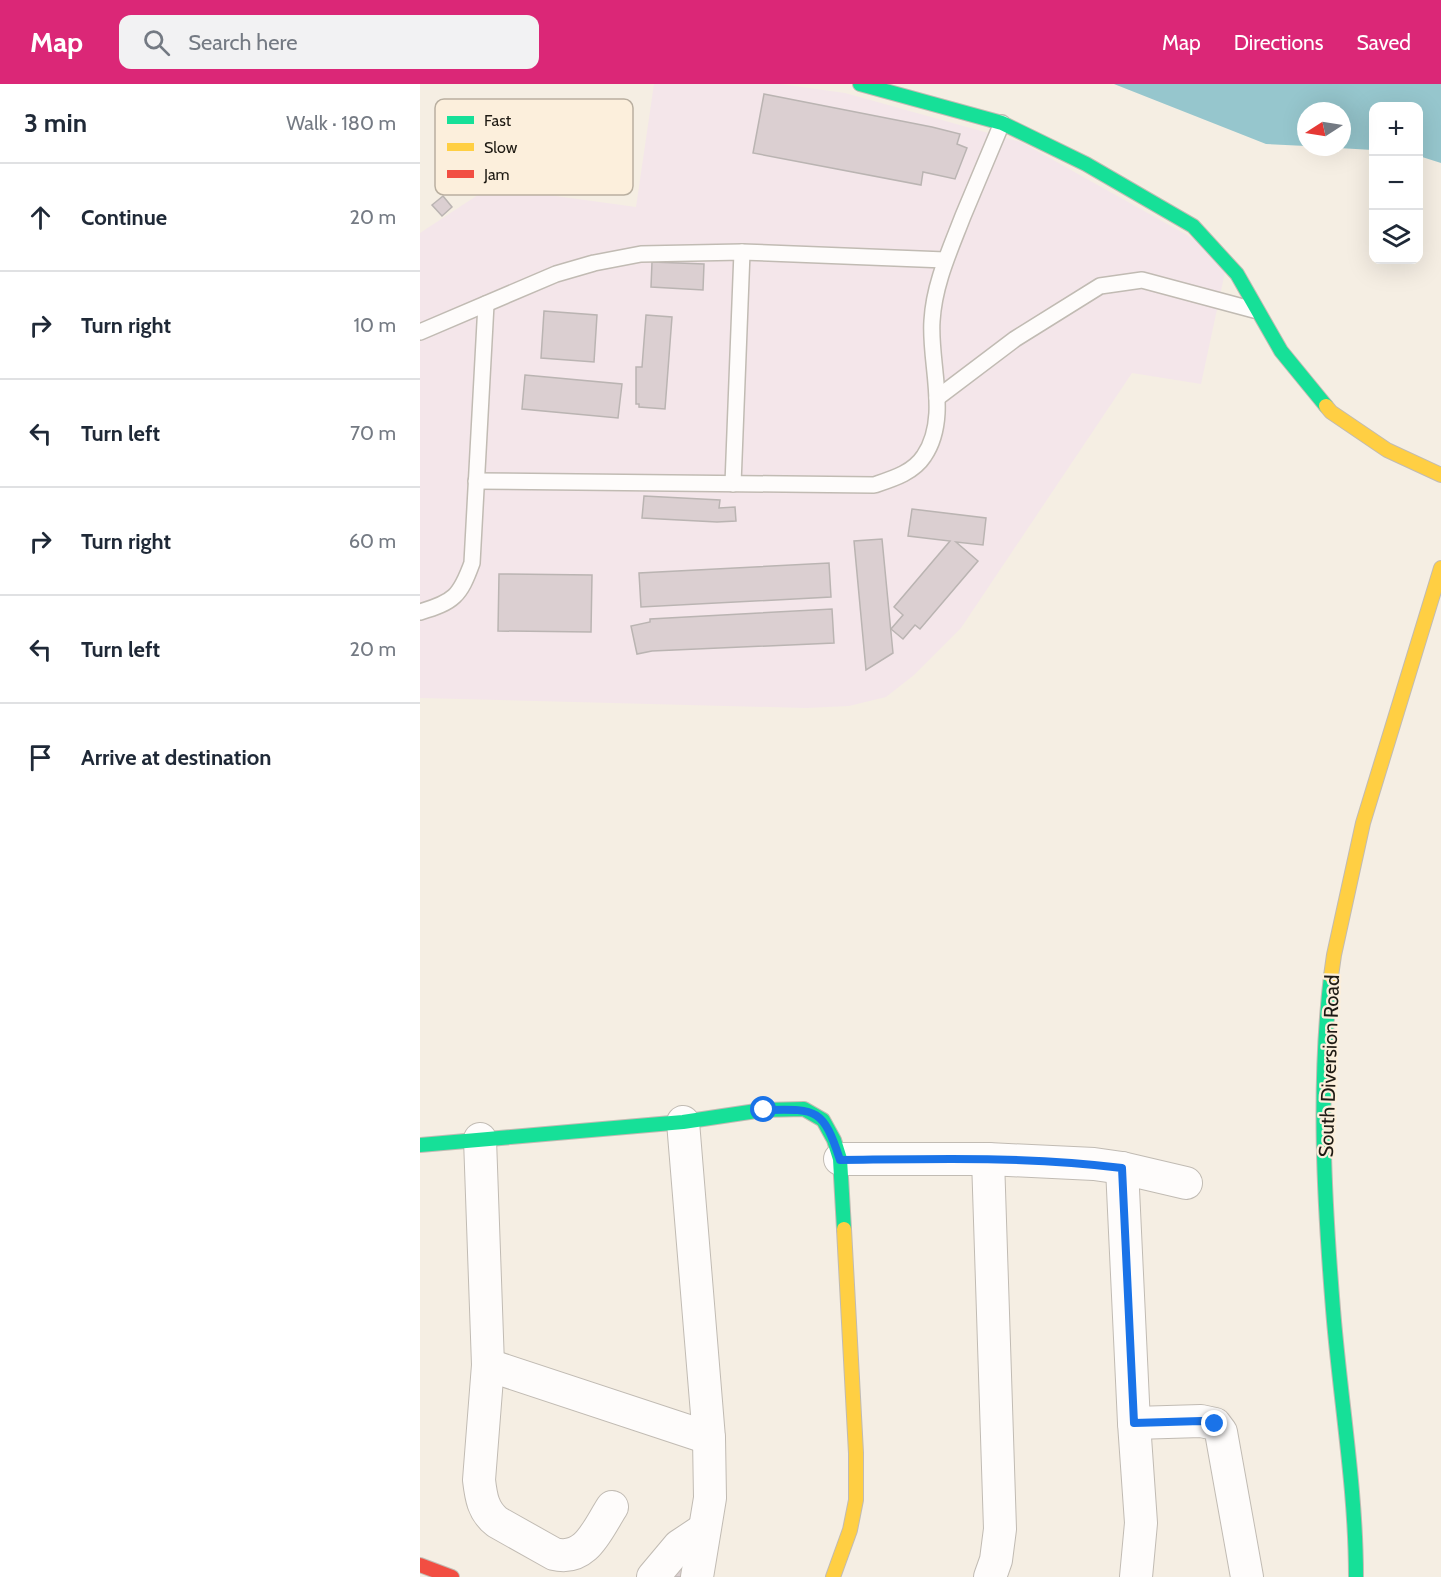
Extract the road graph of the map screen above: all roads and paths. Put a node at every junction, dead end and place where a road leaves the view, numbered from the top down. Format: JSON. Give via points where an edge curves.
{"nodes":[{"id":1,"x":860,"y":84,"type":"edge"},
{"id":2,"x":1002,"y":123,"type":"junction"},
{"id":3,"x":742,"y":252,"type":"junction"},
{"id":4,"x":945,"y":260,"type":"junction"},
{"id":5,"x":486,"y":304,"type":"junction"},
{"id":6,"x":1259,"y":311,"type":"junction"},
{"id":7,"x":420,"y":332,"type":"edge"},
{"id":8,"x":938,"y":398,"type":"junction"},
{"id":9,"x":1441,"y":475,"type":"edge"},
{"id":10,"x":476,"y":481,"type":"junction"},
{"id":11,"x":733,"y":484,"type":"junction"},
{"id":12,"x":1441,"y":568,"type":"edge"},
{"id":13,"x":420,"y":612,"type":"edge"},
{"id":14,"x":1433,"y":616,"type":"edge"},
{"id":15,"x":683,"y":1122,"type":"junction"},
{"id":16,"x":480,"y":1139,"type":"junction"},
{"id":17,"x":420,"y":1145,"type":"edge"},
{"id":18,"x":988,"y":1159,"type":"junction"},
{"id":19,"x":840,"y":1160,"type":"junction"},
{"id":20,"x":1122,"y":1168,"type":"junction"},
{"id":21,"x":1186,"y":1184,"type":"dead end"},
{"id":22,"x":488,"y":1365,"type":"junction"},
{"id":23,"x":1134,"y":1423,"type":"junction"},
{"id":24,"x":709,"y":1438,"type":"junction"},
{"id":25,"x":612,"y":1507,"type":"dead end"},
{"id":26,"x":704,"y":1530,"type":"junction"},
{"id":27,"x":420,"y":1565,"type":"edge"},
{"id":28,"x":452,"y":1577,"type":"edge"},
{"id":29,"x":653,"y":1577,"type":"edge"},
{"id":30,"x":697,"y":1577,"type":"edge"},
{"id":31,"x":833,"y":1577,"type":"edge"},
{"id":32,"x":990,"y":1577,"type":"edge"},
{"id":33,"x":1136,"y":1577,"type":"edge"},
{"id":34,"x":1247,"y":1577,"type":"edge"},
{"id":35,"x":1356,"y":1577,"type":"edge"}],
"edges":[{"from":1,"to":2,"type":"street"},
{"from":2,"to":4,"type":"lane"},
{"from":2,"to":6,"type":"street","via":[[1086,164],[1193,226],[1237,274]]},
{"from":3,"to":4,"type":"lane"},
{"from":3,"to":5,"type":"lane","via":[[641,254],[594,262]]},
{"from":3,"to":11,"type":"lane"},
{"from":4,"to":8,"type":"lane","via":[[932,321]]},
{"from":5,"to":7,"type":"lane"},
{"from":5,"to":10,"type":"lane"},
{"from":6,"to":8,"type":"lane","via":[[1142,280],[1100,286],[1015,339]]},
{"from":6,"to":9,"type":"street","via":[[1281,351],[1331,412],[1387,450]]},
{"from":8,"to":11,"type":"lane","via":[[934,432],[924,457],[903,475],[874,485]]},
{"from":10,"to":11,"type":"lane"},
{"from":10,"to":13,"type":"lane","via":[[472,563],[464,585],[445,604]]},
{"from":12,"to":14,"type":"street","name":"South Diversion Road"},
{"from":14,"to":35,"type":"street","name":"South Diversion Road","via":[[1363,823],[1334,955],[1326,1022],[1323,1139]]},
{"from":15,"to":16,"type":"street"},
{"from":15,"to":19,"type":"street","via":[[764,1110],[804,1109],[823,1120]]},
{"from":15,"to":24,"type":"street"},
{"from":16,"to":17,"type":"street"},
{"from":16,"to":22,"type":"street"},
{"from":18,"to":19,"type":"street"},
{"from":18,"to":20,"type":"street"},
{"from":18,"to":32,"type":"street","via":[[1000,1529]]},
{"from":19,"to":31,"type":"street","via":[[856,1500]]},
{"from":20,"to":21,"type":"street"},
{"from":20,"to":23,"type":"street"},
{"from":22,"to":24,"type":"street"},
{"from":22,"to":25,"type":"street","via":[[479,1480],[481,1499],[490,1516],[564,1557],[582,1550]]},
{"from":23,"to":33,"type":"street","via":[[1141,1523]]},
{"from":23,"to":34,"type":"street","via":[[1201,1421],[1215,1424],[1221,1432]]},
{"from":24,"to":26,"type":"street","via":[[710,1498]]},
{"from":26,"to":29,"type":"street","via":[[679,1546]]},
{"from":26,"to":30,"type":"street"},
{"from":27,"to":28,"type":"street"}]}
